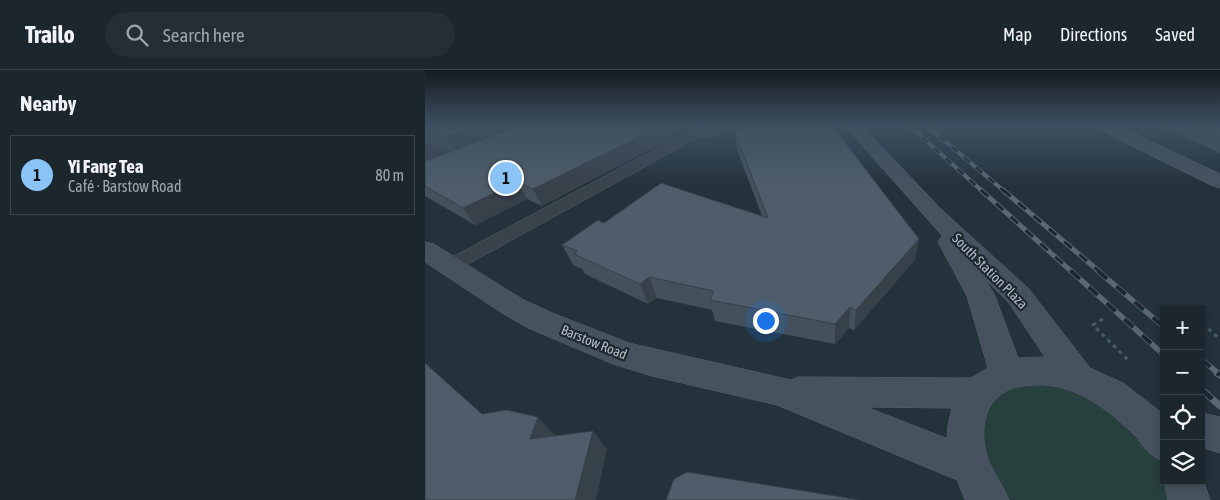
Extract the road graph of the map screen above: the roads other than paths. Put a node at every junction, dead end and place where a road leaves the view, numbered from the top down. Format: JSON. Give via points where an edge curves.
{"nodes":[{"id":1,"x":425,"y":146,"type":"edge"},
{"id":2,"x":672,"y":146,"type":"edge"},
{"id":3,"x":871,"y":146,"type":"edge"},
{"id":4,"x":1147,"y":146,"type":"edge"},
{"id":5,"x":458,"y":160,"type":"edge"},
{"id":6,"x":1220,"y":182,"type":"edge"},
{"id":7,"x":933,"y":215,"type":"junction"},
{"id":8,"x":425,"y":250,"type":"edge"},
{"id":9,"x":450,"y":266,"type":"junction"},
{"id":10,"x":1078,"y":378,"type":"junction"},
{"id":11,"x":992,"y":384,"type":"junction"},
{"id":12,"x":781,"y":392,"type":"junction"},
{"id":13,"x":1125,"y":404,"type":"junction"},
{"id":14,"x":1160,"y":417,"type":"edge"},
{"id":15,"x":1161,"y":440,"type":"edge"},
{"id":16,"x":970,"y":466,"type":"junction"},
{"id":17,"x":1185,"y":485,"type":"edge"},
{"id":18,"x":988,"y":500,"type":"edge"},
{"id":19,"x":1189,"y":500,"type":"edge"}],
"edges":[{"from":1,"to":5,"type":"lane"},
{"from":2,"to":9,"type":"lane"},
{"from":3,"to":7,"type":"street","name":"South Station Plaza"},
{"from":4,"to":6,"type":"street"},
{"from":7,"to":10,"type":"street","name":"South Station Plaza","via":[[1019,296]]},
{"from":7,"to":11,"type":"street","name":"South Station Plaza","via":[[981,296]]},
{"from":8,"to":9,"type":"street","name":"Barstow Road"},
{"from":9,"to":12,"type":"street","name":"Barstow Road","via":[[539,320],[624,355]]},
{"from":10,"to":11,"type":"street","name":"Barstow Road","via":[[1052,371],[1029,370]]},
{"from":10,"to":13,"type":"street","name":"Barstow Road"},
{"from":11,"to":12,"type":"street","name":"Barstow Road"},
{"from":11,"to":16,"type":"street","via":[[967,413],[965,438]]},
{"from":12,"to":16,"type":"street","name":"Barstow Road"},
{"from":13,"to":14,"type":"street"},
{"from":13,"to":15,"type":"street"},
{"from":16,"to":18,"type":"street"},
{"from":17,"to":19,"type":"street"}]}
